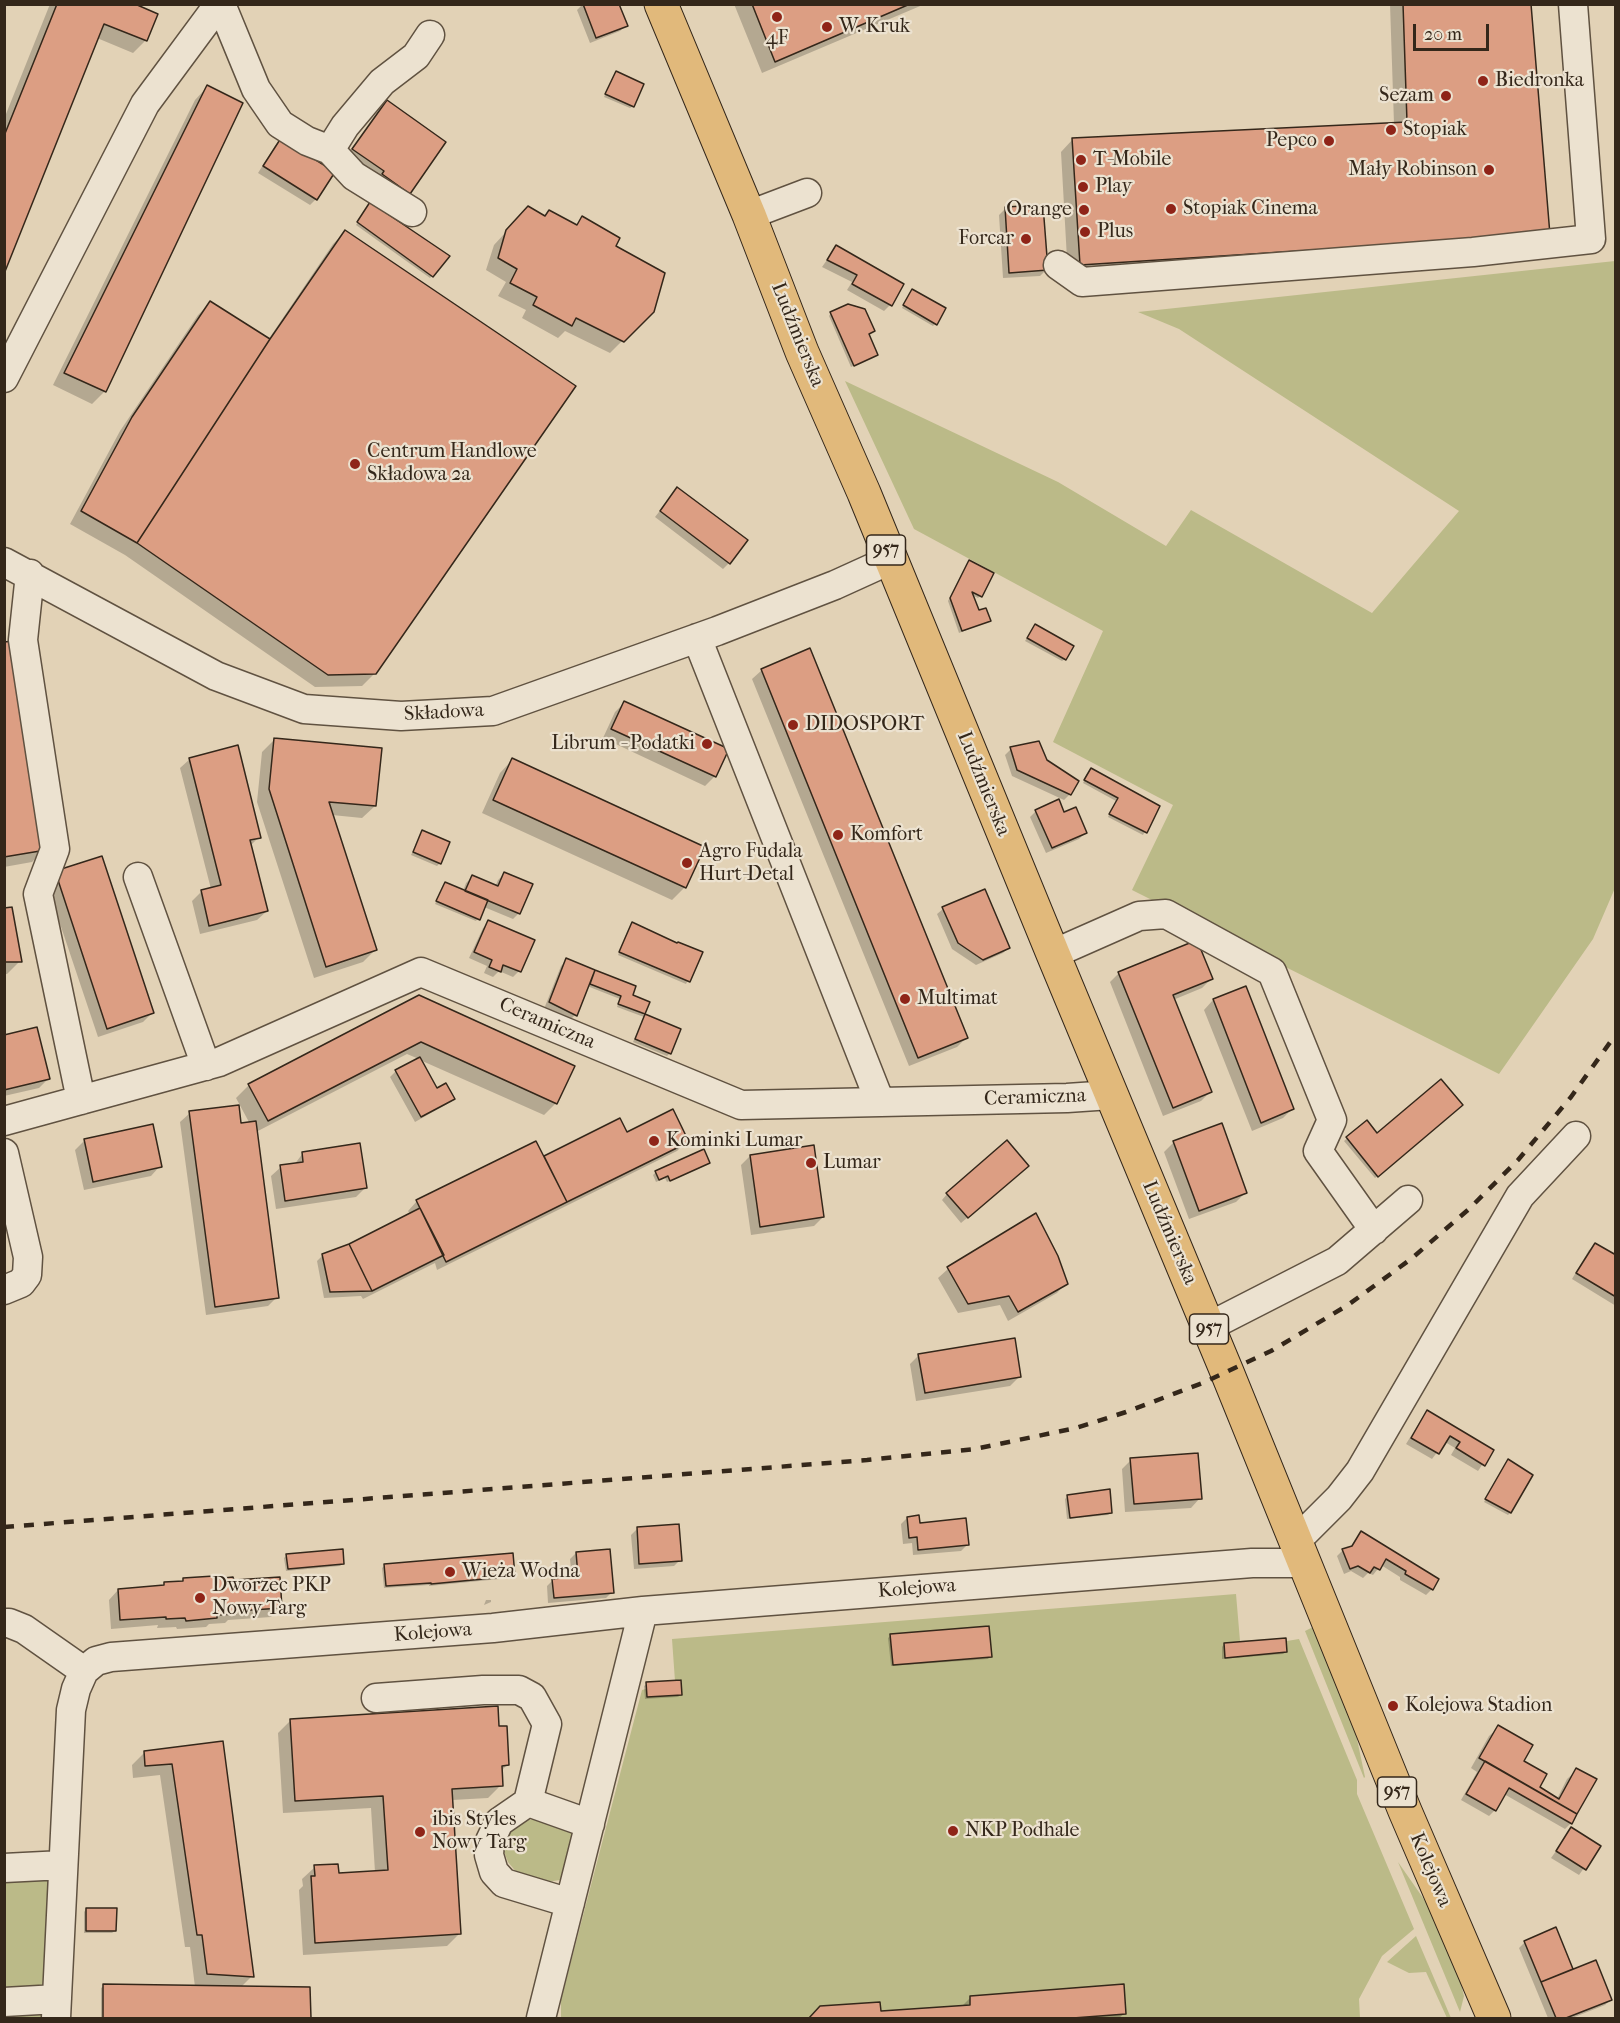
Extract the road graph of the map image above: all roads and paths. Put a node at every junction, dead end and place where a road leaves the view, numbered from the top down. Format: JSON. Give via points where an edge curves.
{"nodes":[{"id":1,"x":220,"y":4,"type":"edge"},
{"id":2,"x":661,"y":4,"type":"edge"},
{"id":3,"x":1573,"y":4,"type":"edge"},
{"id":4,"x":430,"y":35,"type":"dead end"},
{"id":5,"x":330,"y":150,"type":"junction"},
{"id":6,"x":807,"y":193,"type":"dead end"},
{"id":7,"x":412,"y":212,"type":"dead end"},
{"id":8,"x":749,"y":216,"type":"junction"},
{"id":9,"x":1058,"y":265,"type":"dead end"},
{"id":10,"x":4,"y":378,"type":"edge"},
{"id":11,"x":890,"y":560,"type":"junction"},
{"id":12,"x":4,"y":562,"type":"edge"},
{"id":13,"x":30,"y":574,"type":"junction"},
{"id":14,"x":697,"y":638,"type":"junction"},
{"id":15,"x":138,"y":877,"type":"dead end"},
{"id":16,"x":1053,"y":954,"type":"junction"},
{"id":17,"x":206,"y":1066,"type":"junction"},
{"id":18,"x":1111,"y":1095,"type":"junction"},
{"id":19,"x":81,"y":1100,"type":"junction"},
{"id":20,"x":880,"y":1102,"type":"junction"},
{"id":21,"x":4,"y":1121,"type":"edge"},
{"id":22,"x":1576,"y":1136,"type":"dead end"},
{"id":23,"x":4,"y":1153,"type":"edge"},
{"id":24,"x":1408,"y":1200,"type":"dead end"},
{"id":25,"x":1374,"y":1230,"type":"junction"},
{"id":26,"x":4,"y":1290,"type":"edge"},
{"id":27,"x":1208,"y":1327,"type":"junction"},
{"id":28,"x":1300,"y":1552,"type":"junction"},
{"id":29,"x":643,"y":1611,"type":"junction"},
{"id":30,"x":4,"y":1623,"type":"edge"},
{"id":31,"x":84,"y":1671,"type":"junction"},
{"id":32,"x":376,"y":1698,"type":"dead end"},
{"id":33,"x":528,"y":1802,"type":"junction"},
{"id":34,"x":590,"y":1824,"type":"junction"},
{"id":35,"x":63,"y":1865,"type":"junction"},
{"id":36,"x":4,"y":1868,"type":"edge"},
{"id":37,"x":570,"y":1903,"type":"junction"},
{"id":38,"x":4,"y":2002,"type":"edge"},
{"id":39,"x":56,"y":2009,"type":"edge"},
{"id":40,"x":541,"y":2019,"type":"edge"},
{"id":41,"x":1494,"y":2019,"type":"edge"}],
"edges":[{"from":1,"to":5,"type":"street","via":[[256,89],[280,124]]},
{"from":1,"to":10,"type":"street","via":[[145,104]]},
{"from":2,"to":8,"type":"main road","name":"Ludźmierska","number":"957"},
{"from":3,"to":9,"type":"street","via":[[1591,239],[1473,252],[1082,282]]},
{"from":4,"to":5,"type":"street","via":[[416,56],[382,82]]},
{"from":5,"to":7,"type":"street","via":[[354,176]]},
{"from":6,"to":8,"type":"street"},
{"from":8,"to":11,"type":"main road","name":"Ludźmierska","number":"957"},
{"from":11,"to":14,"type":"street","name":"Składowa"},
{"from":11,"to":16,"type":"main road","name":"Ludźmierska","number":"957"},
{"from":12,"to":13,"type":"street","name":"Składowa"},
{"from":13,"to":14,"type":"street","name":"Składowa","via":[[216,676],[304,709],[401,716],[493,711]]},
{"from":13,"to":19,"type":"street","via":[[23,640],[55,849],[38,894]]},
{"from":14,"to":20,"type":"street"},
{"from":15,"to":17,"type":"street"},
{"from":16,"to":18,"type":"main road","name":"Ludźmierska","number":"957"},
{"from":16,"to":25,"type":"street","via":[[1139,916],[1166,914],[1272,972],[1332,1120],[1318,1151]]},
{"from":17,"to":19,"type":"street","name":"Ceramiczna"},
{"from":17,"to":20,"type":"street","name":"Ceramiczna","via":[[421,972],[741,1105]]},
{"from":18,"to":20,"type":"street","name":"Ceramiczna"},
{"from":18,"to":27,"type":"main road","name":"Ludźmierska","number":"957"},
{"from":19,"to":21,"type":"street","name":"Ceramiczna"},
{"from":22,"to":28,"type":"street","via":[[1520,1196],[1360,1471]]},
{"from":23,"to":26,"type":"street","via":[[28,1257],[27,1275],[21,1283]]},
{"from":24,"to":25,"type":"street"},
{"from":25,"to":27,"type":"street","via":[[1336,1261]]},
{"from":27,"to":28,"type":"main road","name":"Ludźmierska","number":"957"},
{"from":28,"to":29,"type":"street","name":"Kolejowa","via":[[1252,1563]]},
{"from":28,"to":41,"type":"main road","name":"Kolejowa","number":"957"},
{"from":29,"to":31,"type":"street","name":"Kolejowa","via":[[493,1628],[111,1657],[96,1661]]},
{"from":29,"to":34,"type":"street"},
{"from":30,"to":31,"type":"street","via":[[24,1629]]},
{"from":31,"to":35,"type":"street","via":[[72,1710]]},
{"from":32,"to":33,"type":"street","via":[[483,1690],[519,1690],[532,1697],[547,1724]]},
{"from":33,"to":34,"type":"street"},
{"from":33,"to":37,"type":"street","via":[[499,1822],[490,1841],[494,1872],[504,1883]]},
{"from":34,"to":37,"type":"street"},
{"from":35,"to":36,"type":"street"},
{"from":35,"to":39,"type":"street"},
{"from":37,"to":40,"type":"street"},
{"from":38,"to":39,"type":"street"}]}
